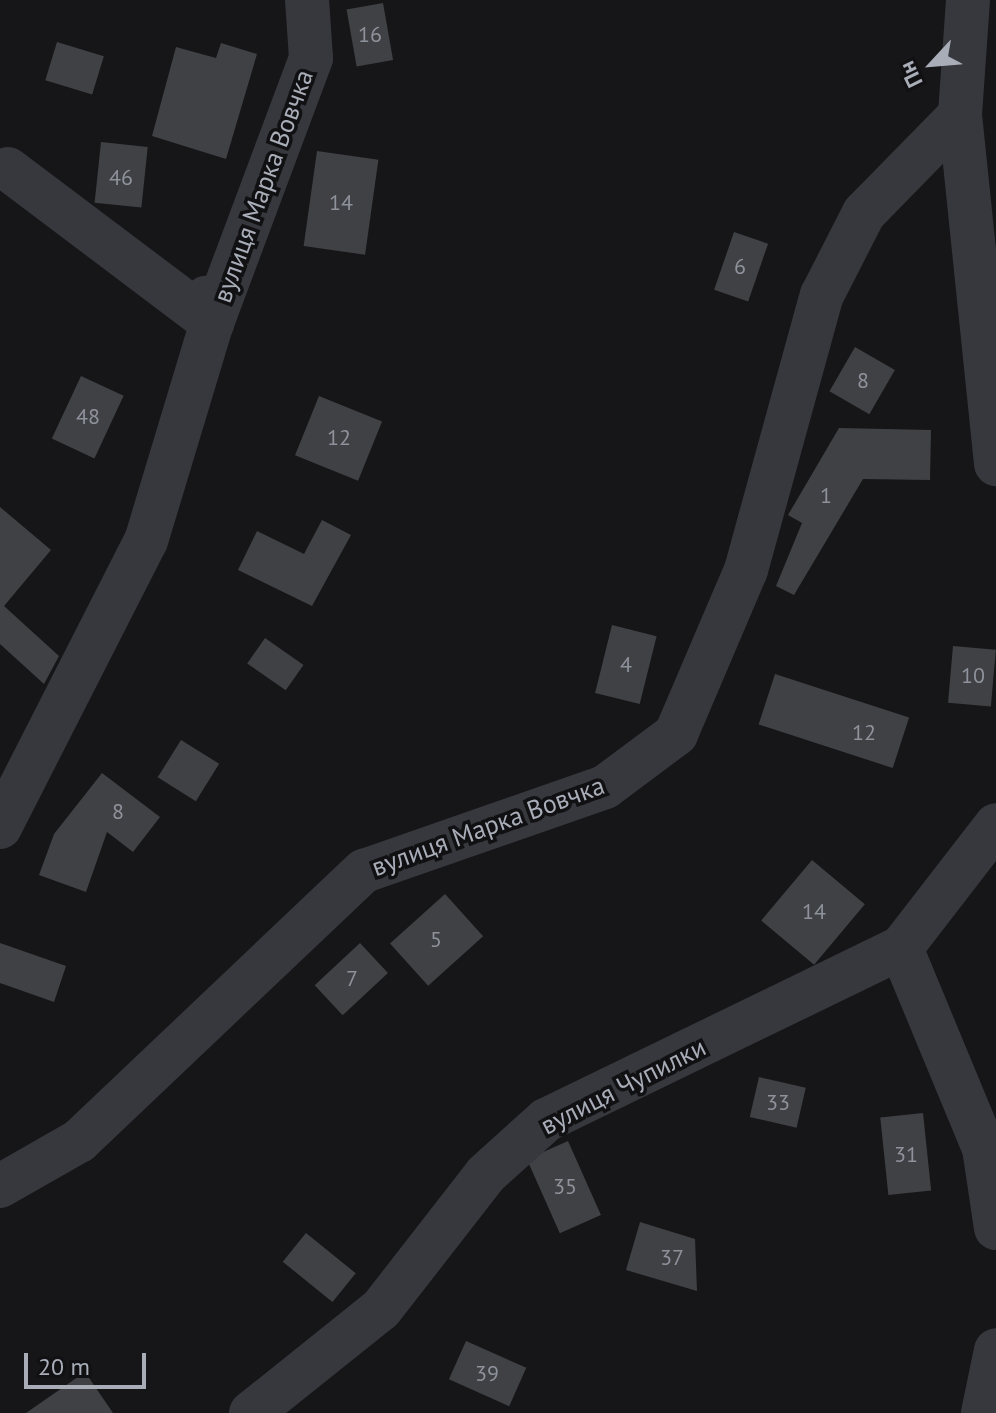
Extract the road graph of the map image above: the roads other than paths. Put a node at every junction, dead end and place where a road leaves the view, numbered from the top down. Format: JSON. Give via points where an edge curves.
{"nodes":[{"id":1,"x":307,"y":0,"type":"edge"},
{"id":2,"x":968,"y":0,"type":"edge"},
{"id":3,"x":960,"y":115,"type":"junction"},
{"id":4,"x":257,"y":129,"type":"dead end"},
{"id":5,"x":8,"y":169,"type":"dead end"},
{"id":6,"x":212,"y":323,"type":"junction"},
{"id":7,"x":996,"y":464,"type":"edge"},
{"id":8,"x":996,"y":825,"type":"edge"},
{"id":9,"x":0,"y":827,"type":"edge"},
{"id":10,"x":901,"y":948,"type":"junction"},
{"id":11,"x":0,"y":1186,"type":"edge"},
{"id":12,"x":996,"y":1228,"type":"edge"},
{"id":13,"x":996,"y":1350,"type":"edge"},
{"id":14,"x":251,"y":1413,"type":"edge"},
{"id":15,"x":983,"y":1413,"type":"edge"}],
"edges":[{"from":1,"to":6,"type":"street","name":"вулиця Марка Вовчка","via":[[311,58]]},
{"from":2,"to":3,"type":"street"},
{"from":3,"to":7,"type":"street"},
{"from":3,"to":11,"type":"street","name":"вулиця Марка Вовчка","via":[[864,213],[822,295],[746,570],[676,734],[605,787],[364,871],[276,947],[112,1112]]},
{"from":4,"to":6,"type":"street","name":"вулиця Марка Вовчка","via":[[204,287]]},
{"from":5,"to":6,"type":"street","name":"вулиця Марка Вовчка"},
{"from":6,"to":9,"type":"street","name":"вулиця Марка Вовчка","via":[[146,541]]},
{"from":8,"to":10,"type":"street","name":"вулиця Чупилки"},
{"from":10,"to":12,"type":"street","via":[[984,1148]]},
{"from":10,"to":14,"type":"street","name":"вулиця Чупилки","via":[[546,1120],[486,1174],[381,1309]]},
{"from":13,"to":15,"type":"street"}]}
